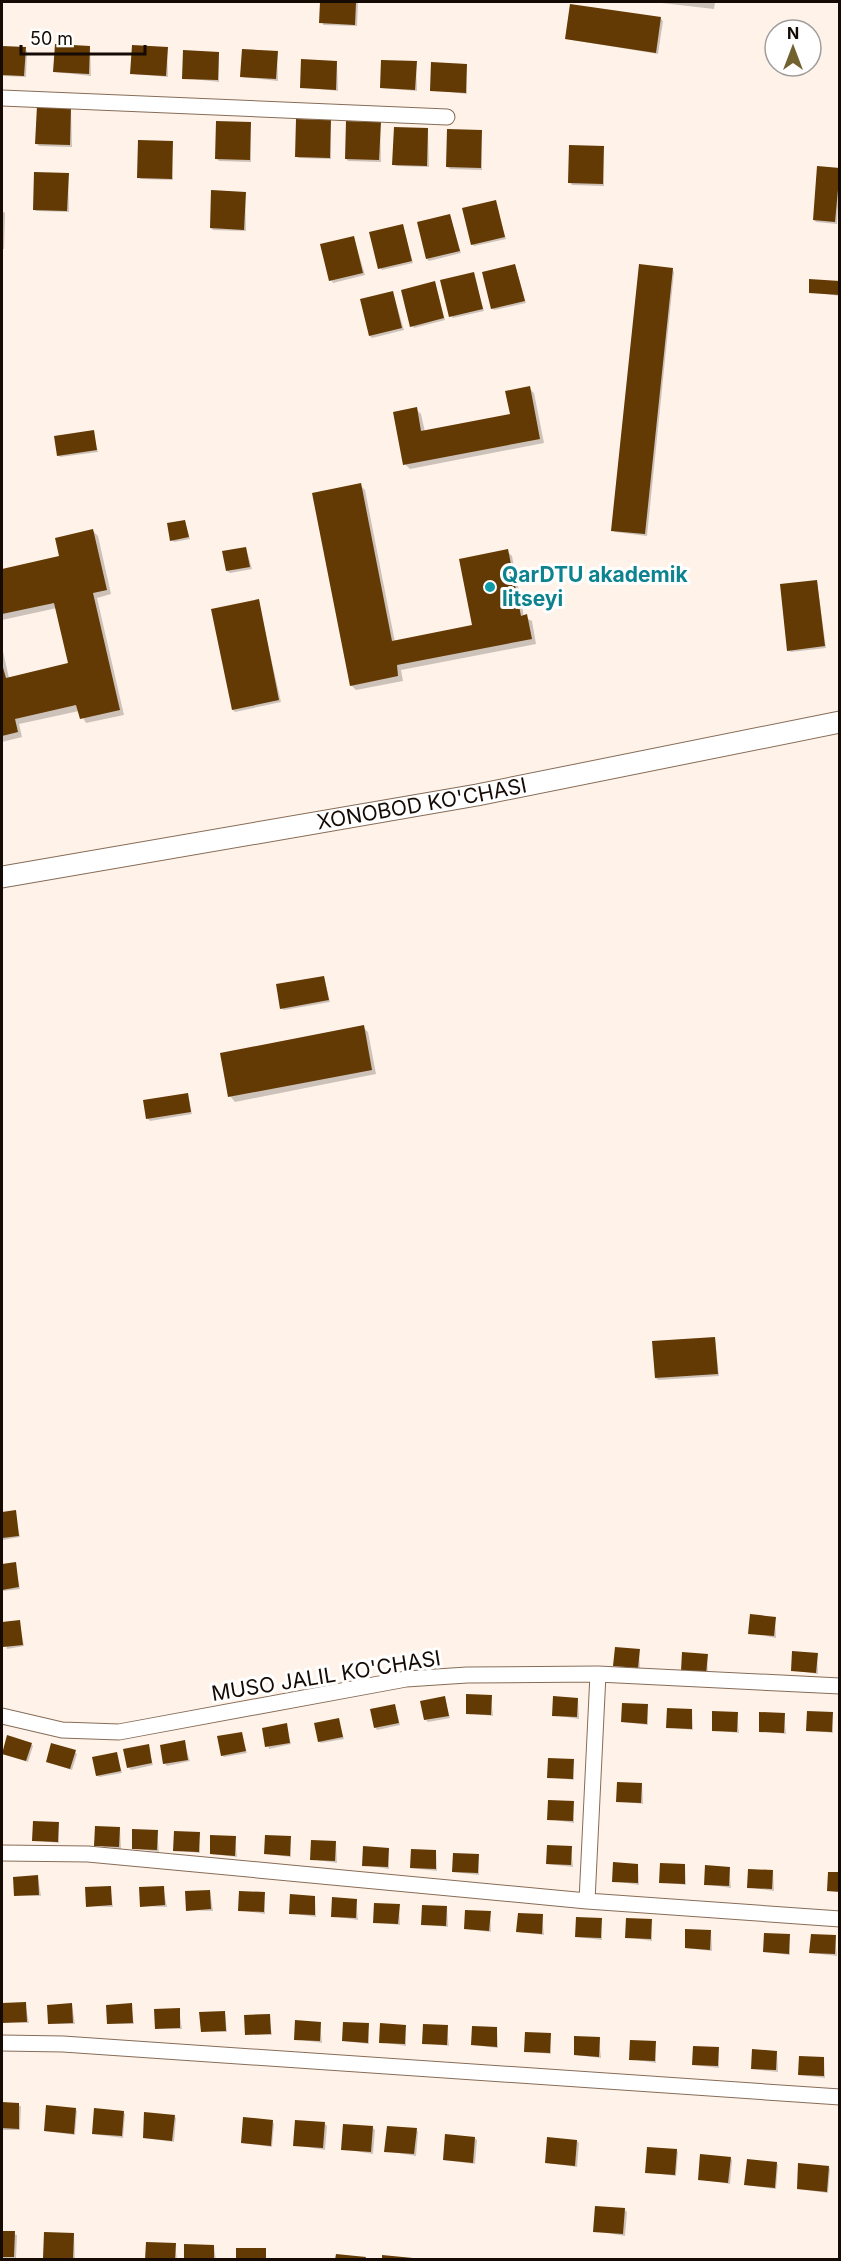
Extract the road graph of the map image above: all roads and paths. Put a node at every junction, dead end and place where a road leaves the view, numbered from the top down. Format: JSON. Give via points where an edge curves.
{"nodes":[{"id":1,"x":2,"y":98,"type":"edge"},
{"id":2,"x":447,"y":117,"type":"dead end"},
{"id":3,"x":840,"y":722,"type":"edge"},
{"id":4,"x":2,"y":877,"type":"edge"},
{"id":5,"x":598,"y":1674,"type":"junction"},
{"id":6,"x":840,"y":1686,"type":"edge"},
{"id":7,"x":2,"y":1716,"type":"edge"},
{"id":8,"x":2,"y":1853,"type":"edge"},
{"id":9,"x":586,"y":1901,"type":"junction"},
{"id":10,"x":840,"y":1919,"type":"edge"},
{"id":11,"x":2,"y":2043,"type":"edge"},
{"id":12,"x":840,"y":2097,"type":"edge"}],
"edges":[{"from":1,"to":2,"type":"street"},
{"from":3,"to":4,"type":"main road","name":"XONOBOD KO'CHASI","via":[[477,795]]},
{"from":5,"to":6,"type":"street","name":"MUSO JALIL KO'CHASI"},
{"from":5,"to":7,"type":"street","name":"MUSO JALIL KO'CHASI","via":[[406,1679],[119,1732],[62,1730]]},
{"from":5,"to":9,"type":"street"},
{"from":8,"to":9,"type":"street","via":[[88,1854]]},
{"from":9,"to":10,"type":"street"},
{"from":11,"to":12,"type":"street"}]}
